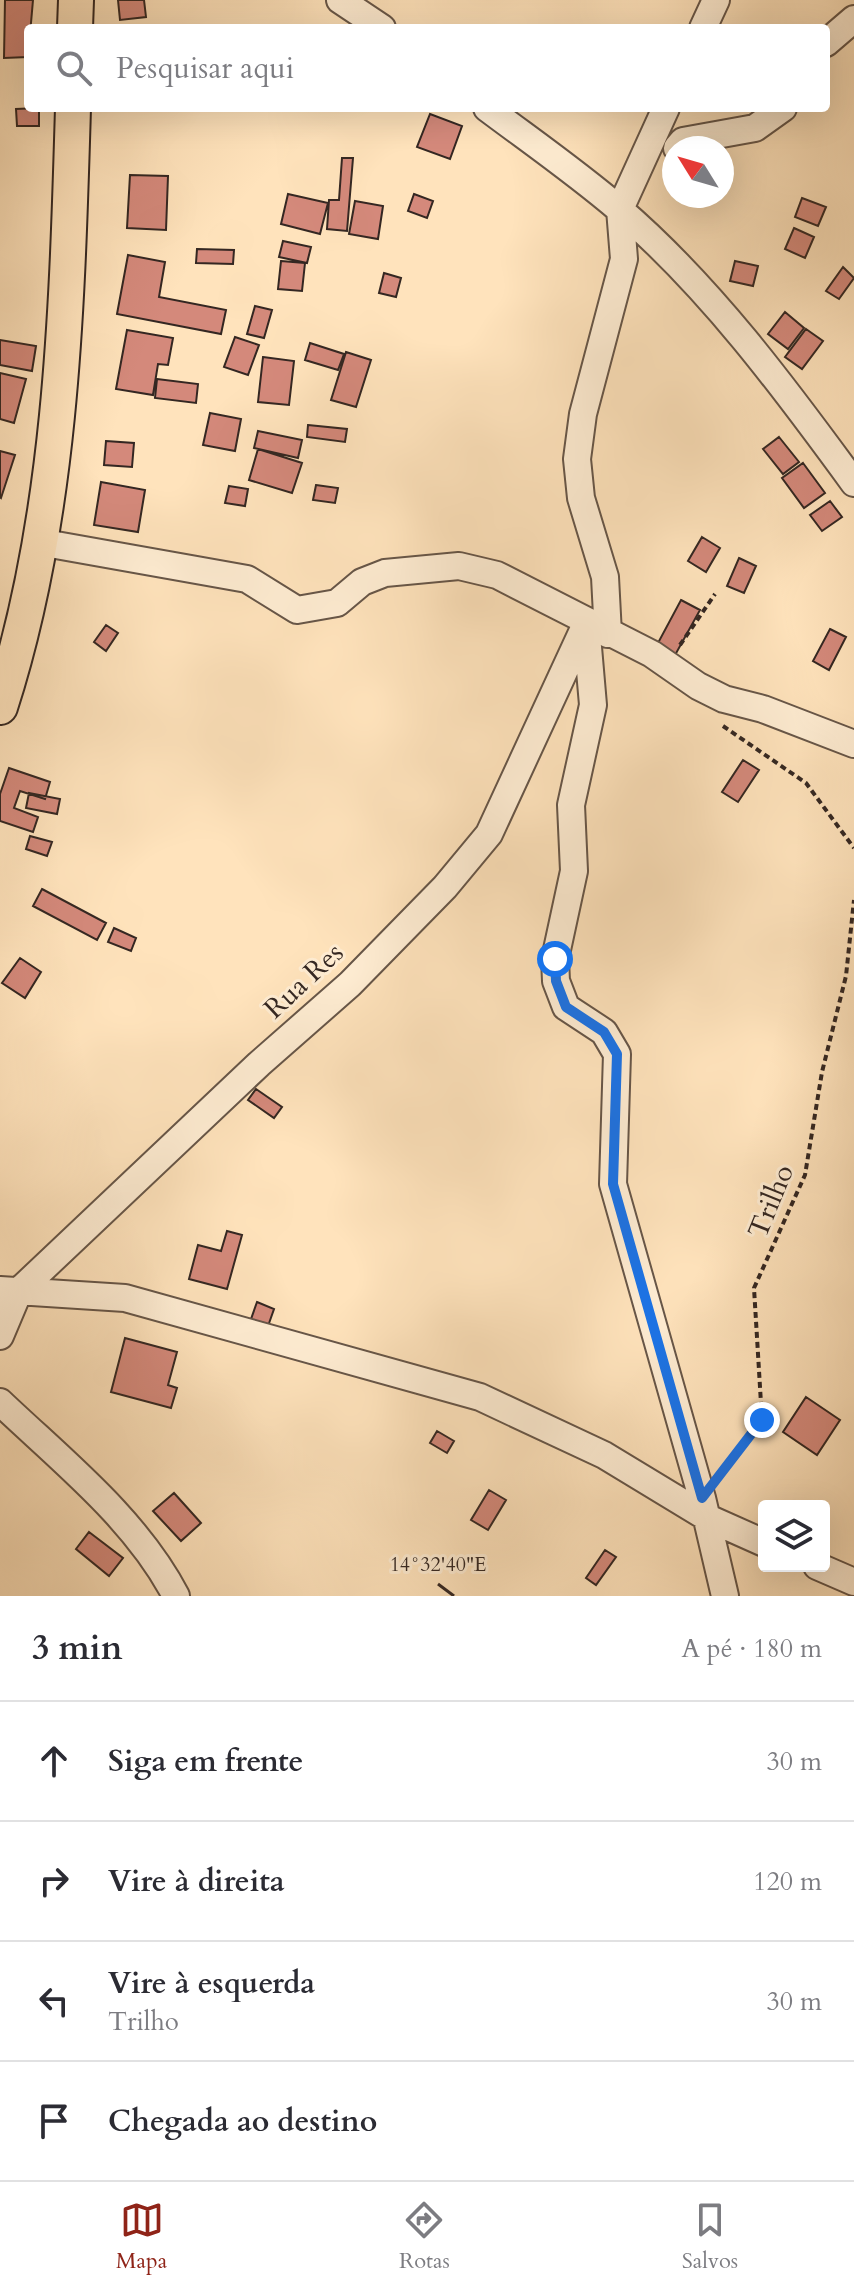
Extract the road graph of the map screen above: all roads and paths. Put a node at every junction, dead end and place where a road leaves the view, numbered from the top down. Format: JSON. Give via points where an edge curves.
{"nodes":[{"id":1,"x":76,"y":0,"type":"edge"},
{"id":2,"x":340,"y":0,"type":"edge"},
{"id":3,"x":716,"y":0,"type":"edge"},
{"id":4,"x":854,"y":19,"type":"edge"},
{"id":5,"x":75,"y":24,"type":"edge"},
{"id":6,"x":376,"y":24,"type":"edge"},
{"id":7,"x":705,"y":24,"type":"edge"},
{"id":8,"x":830,"y":40,"type":"edge"},
{"id":9,"x":73,"y":112,"type":"edge"},
{"id":10,"x":492,"y":112,"type":"edge"},
{"id":11,"x":664,"y":112,"type":"edge"},
{"id":12,"x":777,"y":112,"type":"edge"},
{"id":13,"x":711,"y":136,"type":"edge"},
{"id":14,"x":662,"y":163,"type":"edge"},
{"id":15,"x":620,"y":209,"type":"junction"},
{"id":16,"x":854,"y":483,"type":"edge"},
{"id":17,"x":39,"y":542,"type":"junction"},
{"id":18,"x":597,"y":629,"type":"junction"},
{"id":19,"x":1,"y":704,"type":"edge"},
{"id":20,"x":854,"y":744,"type":"edge"},
{"id":21,"x":854,"y":900,"type":"edge"},
{"id":22,"x":10,"y":1290,"type":"edge"},
{"id":23,"x":0,"y":1336,"type":"edge"},
{"id":24,"x":0,"y":1402,"type":"edge"},
{"id":25,"x":705,"y":1508,"type":"junction"},
{"id":26,"x":758,"y":1539,"type":"edge"},
{"id":27,"x":830,"y":1572,"type":"edge"},
{"id":28,"x":854,"y":1582,"type":"edge"},
{"id":29,"x":176,"y":1596,"type":"edge"},
{"id":30,"x":725,"y":1596,"type":"edge"}],
"edges":[{"from":1,"to":5,"type":"main road"},
{"from":2,"to":6,"type":"street"},
{"from":3,"to":7,"type":"street"},
{"from":4,"to":8,"type":"street"},
{"from":9,"to":17,"type":"main road","via":[[61,376]]},
{"from":10,"to":15,"type":"street"},
{"from":11,"to":15,"type":"street"},
{"from":12,"to":13,"type":"street","via":[[755,128]]},
{"from":14,"to":15,"type":"street"},
{"from":15,"to":16,"type":"street","via":[[704,295],[801,410]]},
{"from":15,"to":18,"type":"street","via":[[624,259],[583,414],[577,459],[581,498],[605,577]]},
{"from":17,"to":18,"type":"street","via":[[247,579],[297,610],[337,603],[362,582],[385,573],[459,566],[497,575]]},
{"from":17,"to":19,"type":"main road"},
{"from":18,"to":20,"type":"street","via":[[652,654],[724,699]]},
{"from":18,"to":22,"type":"street","name":"Rua Res","via":[[489,834],[445,887],[350,984]]},
{"from":18,"to":25,"type":"street","via":[[593,705],[571,805],[574,871],[555,959],[556,981],[566,1007],[604,1032],[617,1054],[613,1184]]},
{"from":21,"to":25,"type":"path","name":"Trilho","via":[[846,976],[822,1072],[805,1175],[754,1288],[762,1420]]},
{"from":22,"to":23,"type":"street","name":"Rua Res"},
{"from":22,"to":25,"type":"street","via":[[125,1298],[480,1397]]},
{"from":24,"to":29,"type":"street","via":[[124,1522]]},
{"from":25,"to":26,"type":"street"},
{"from":25,"to":30,"type":"street"},
{"from":27,"to":28,"type":"street"}]}
